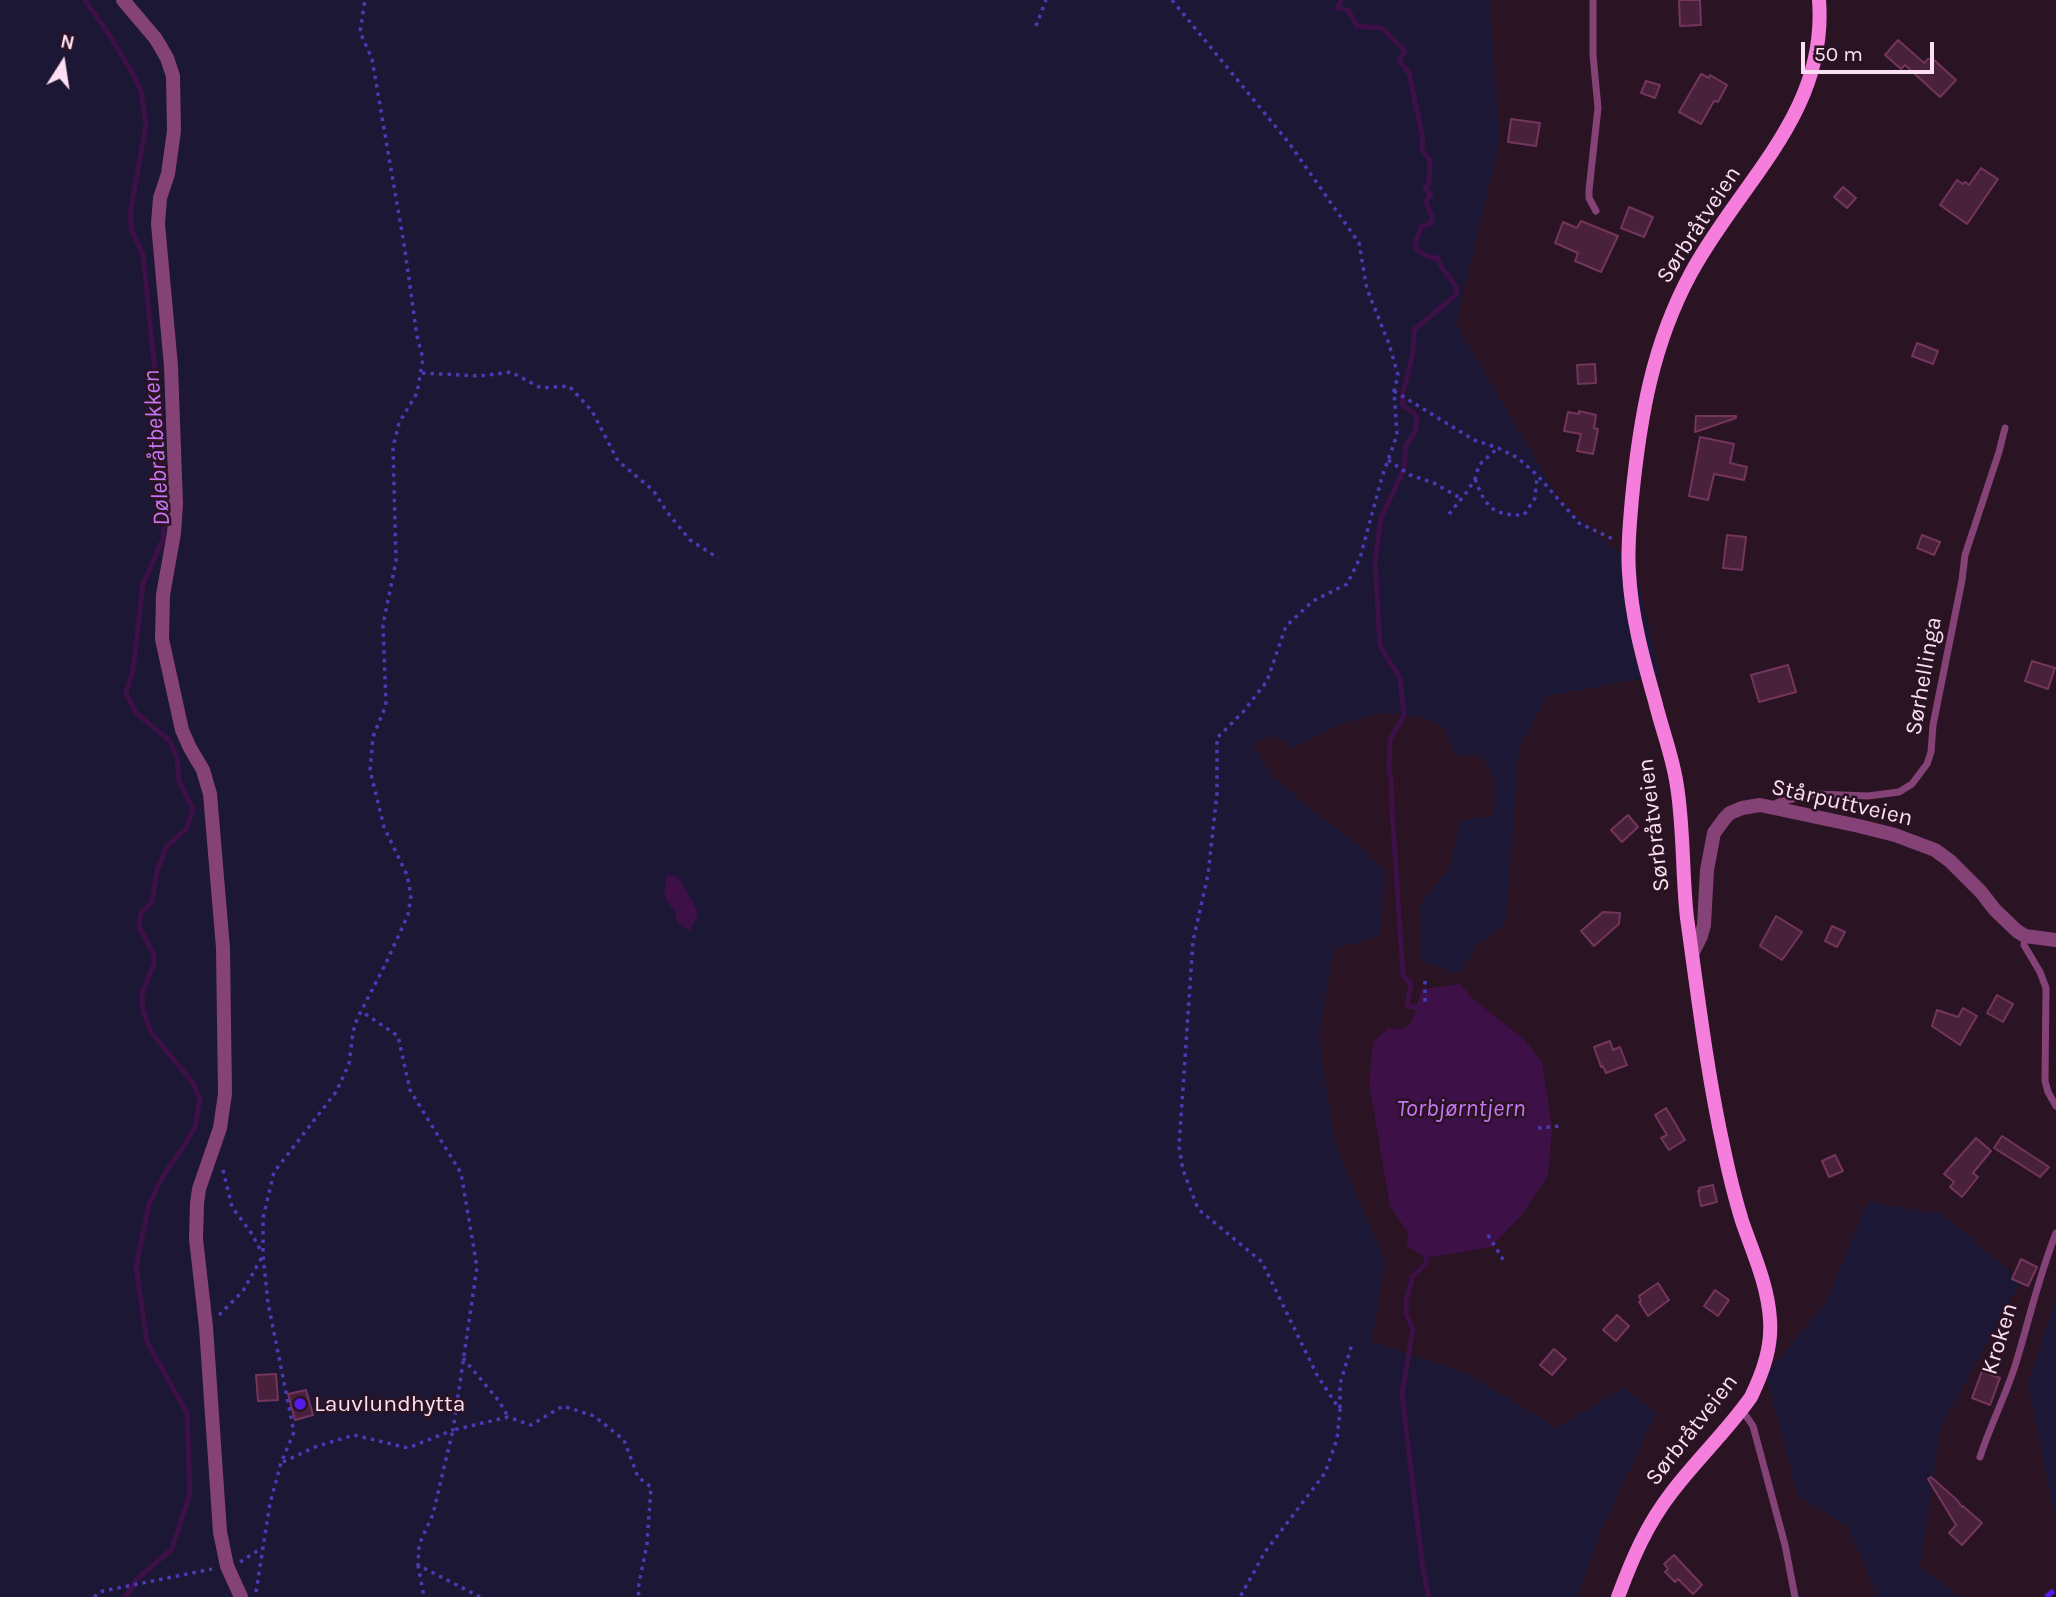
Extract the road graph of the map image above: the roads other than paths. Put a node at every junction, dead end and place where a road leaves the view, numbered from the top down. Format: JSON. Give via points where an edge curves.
{"nodes":[{"id":1,"x":123,"y":0,"type":"edge"},
{"id":2,"x":1593,"y":0,"type":"edge"},
{"id":3,"x":1819,"y":0,"type":"edge"},
{"id":4,"x":1596,"y":211,"type":"dead end"},
{"id":5,"x":2005,"y":428,"type":"dead end"},
{"id":6,"x":1769,"y":807,"type":"junction"},
{"id":7,"x":2025,"y":936,"type":"junction"},
{"id":8,"x":2056,"y":940,"type":"edge"},
{"id":9,"x":1693,"y":952,"type":"junction"},
{"id":10,"x":2056,"y":1106,"type":"edge"},
{"id":11,"x":2056,"y":1233,"type":"edge"},
{"id":12,"x":1742,"y":1410,"type":"junction"},
{"id":13,"x":1980,"y":1457,"type":"dead end"},
{"id":14,"x":241,"y":1597,"type":"edge"},
{"id":15,"x":1618,"y":1597,"type":"edge"},
{"id":16,"x":1795,"y":1597,"type":"edge"}],
"edges":[{"from":1,"to":14,"type":"street","via":[[156,39],[173,76],[174,131],[158,225],[171,366],[176,504],[163,595],[162,639],[182,730],[210,794],[223,948],[225,1094],[220,1128],[199,1189],[196,1239],[220,1532],[227,1566]]},
{"from":2,"to":4,"type":"lane","via":[[1598,108],[1589,198]]},
{"from":3,"to":9,"type":"street","name":"Sørbråtveien","via":[[1819,45],[1808,81],[1773,153],[1705,249],[1675,304],[1652,370],[1640,429],[1628,568],[1635,620],[1675,770]]},
{"from":5,"to":6,"type":"lane","name":"Sørhellinga","via":[[1965,555],[1927,764],[1912,784],[1899,792],[1816,794]]},
{"from":6,"to":7,"type":"street","name":"Stårputtveien","via":[[1895,835],[1936,850]]},
{"from":6,"to":9,"type":"street","name":"Stårputtveien","via":[[1731,813],[1714,833],[1704,925]]},
{"from":7,"to":8,"type":"street"},
{"from":7,"to":10,"type":"lane","via":[[2024,945],[2046,988],[2045,1081]]},
{"from":9,"to":12,"type":"street","name":"Sørbråtveien","via":[[1724,1150],[1769,1307],[1770,1344],[1760,1378]]},
{"from":11,"to":13,"type":"lane","name":"Kroken","via":[[2014,1370]]},
{"from":12,"to":15,"type":"street","name":"Sørbråtveien","via":[[1655,1515]]},
{"from":12,"to":16,"type":"lane","via":[[1753,1426]]}]}
